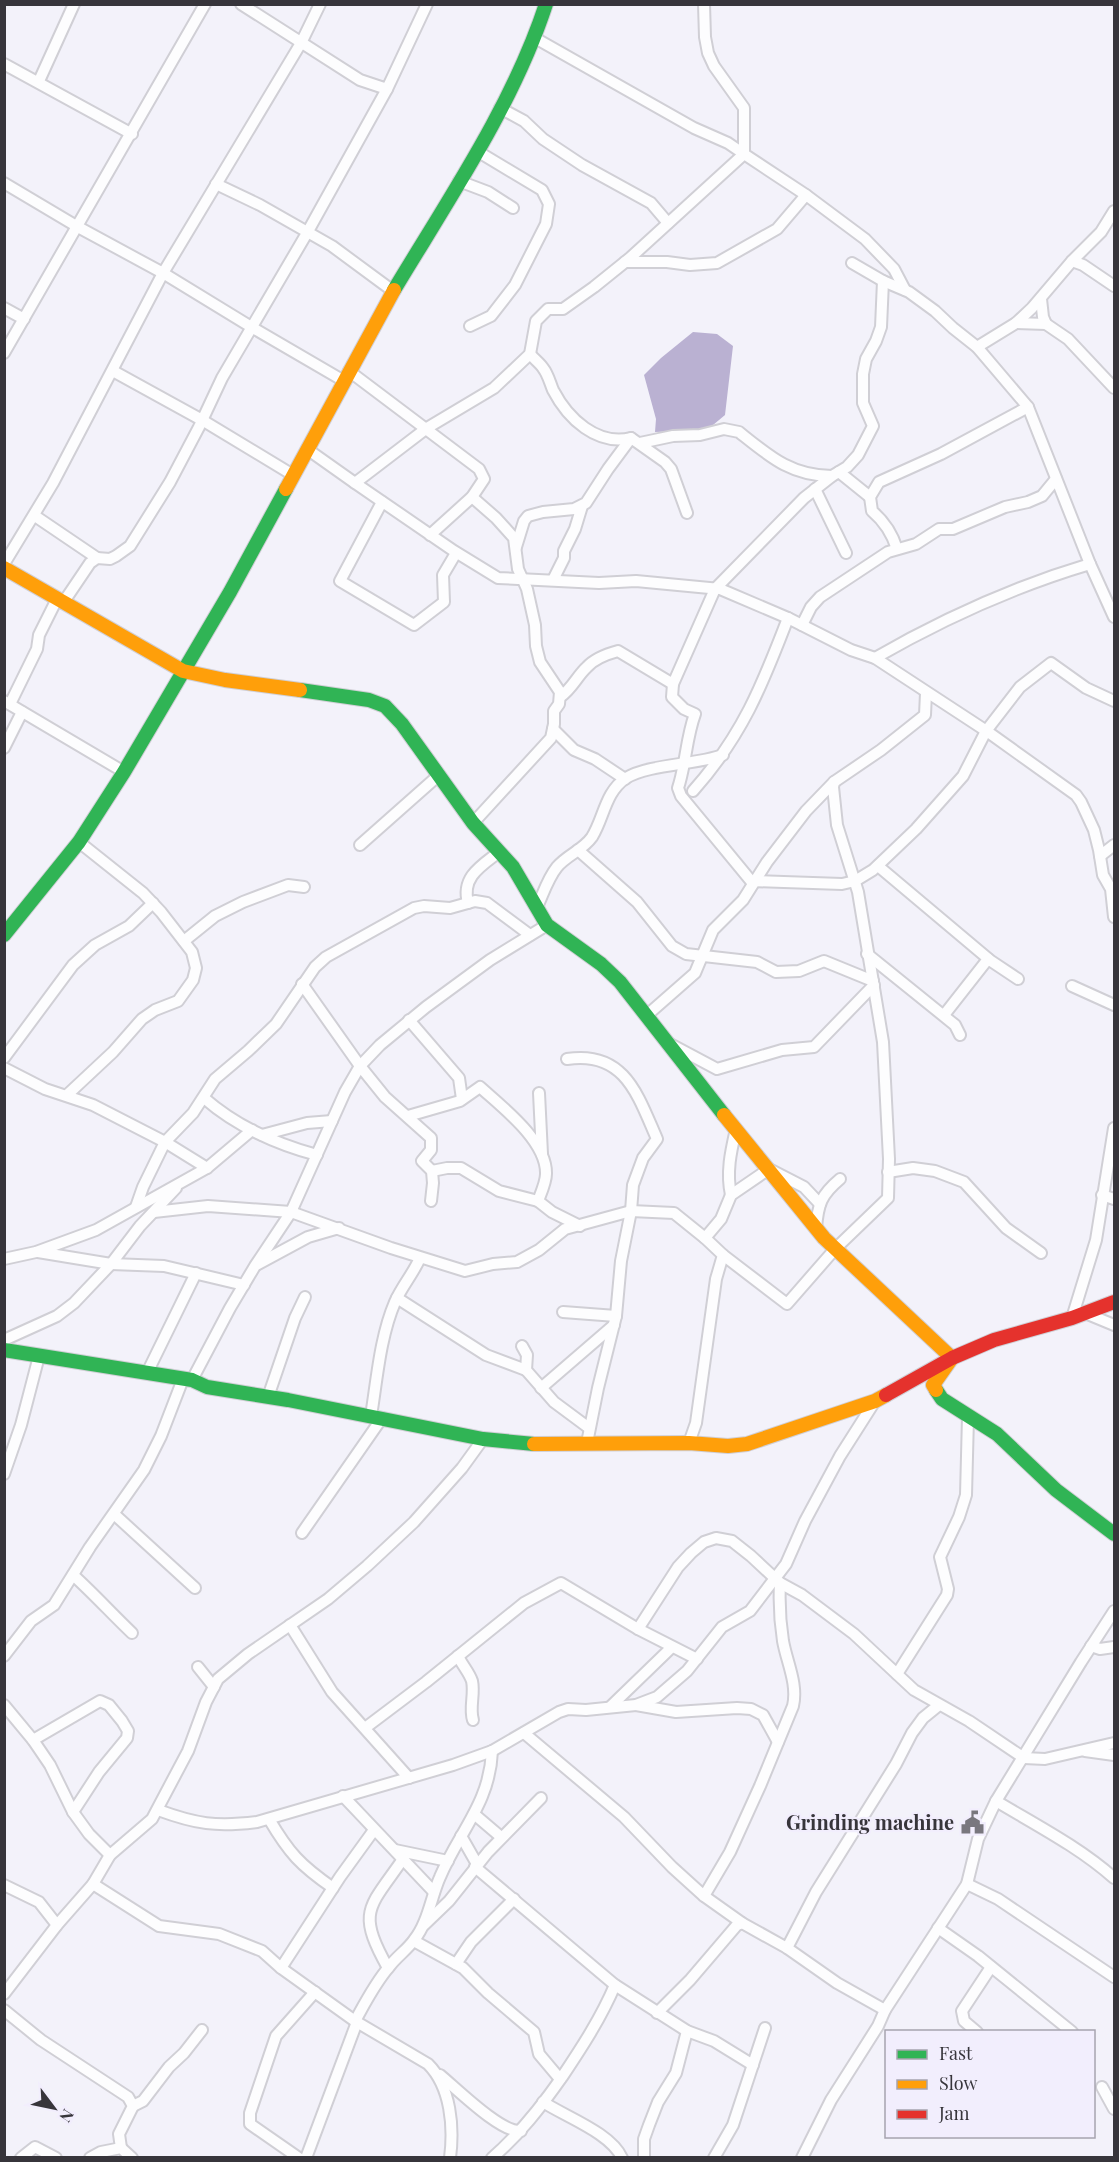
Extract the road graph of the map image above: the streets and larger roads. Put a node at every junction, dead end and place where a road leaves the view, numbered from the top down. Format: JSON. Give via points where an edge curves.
{"nodes":[{"id":1,"x":74,"y":4,"type":"edge"},
{"id":2,"x":205,"y":4,"type":"edge"},
{"id":3,"x":240,"y":4,"type":"edge"},
{"id":4,"x":320,"y":4,"type":"edge"},
{"id":5,"x":427,"y":4,"type":"edge"},
{"id":6,"x":546,"y":4,"type":"edge"},
{"id":7,"x":704,"y":4,"type":"edge"},
{"id":8,"x":535,"y":38,"type":"junction"},
{"id":9,"x":301,"y":43,"type":"junction"},
{"id":10,"x":4,"y":64,"type":"edge"},
{"id":11,"x":39,"y":81,"type":"junction"},
{"id":12,"x":387,"y":88,"type":"junction"},
{"id":13,"x":500,"y":108,"type":"junction"},
{"id":14,"x":132,"y":134,"type":"junction"},
{"id":15,"x":477,"y":151,"type":"junction"},
{"id":16,"x":744,"y":154,"type":"junction"},
{"id":17,"x":459,"y":181,"type":"junction"},
{"id":18,"x":4,"y":183,"type":"edge"},
{"id":19,"x":216,"y":184,"type":"junction"},
{"id":20,"x":806,"y":195,"type":"junction"},
{"id":21,"x":513,"y":208,"type":"dead end"},
{"id":22,"x":1114,"y":211,"type":"edge"},
{"id":23,"x":668,"y":223,"type":"junction"},
{"id":24,"x":78,"y":227,"type":"junction"},
{"id":25,"x":307,"y":233,"type":"junction"},
{"id":26,"x":1071,"y":261,"type":"junction"},
{"id":27,"x":625,"y":262,"type":"junction"},
{"id":28,"x":852,"y":263,"type":"dead end"},
{"id":29,"x":163,"y":273,"type":"junction"},
{"id":30,"x":883,"y":281,"type":"junction"},
{"id":31,"x":1114,"y":286,"type":"edge"},
{"id":32,"x":905,"y":290,"type":"junction"},
{"id":33,"x":393,"y":291,"type":"junction"},
{"id":34,"x":1041,"y":299,"type":"junction"},
{"id":35,"x":4,"y":308,"type":"edge"},
{"id":36,"x":24,"y":320,"type":"junction"},
{"id":37,"x":1016,"y":323,"type":"junction"},
{"id":38,"x":1046,"y":324,"type":"junction"},
{"id":39,"x":470,"y":326,"type":"dead end"},
{"id":40,"x":253,"y":328,"type":"junction"},
{"id":41,"x":977,"y":347,"type":"junction"},
{"id":42,"x":4,"y":353,"type":"edge"},
{"id":43,"x":530,"y":354,"type":"junction"},
{"id":44,"x":113,"y":371,"type":"junction"},
{"id":45,"x":346,"y":376,"type":"junction"},
{"id":46,"x":1114,"y":388,"type":"edge"},
{"id":47,"x":1028,"y":407,"type":"junction"},
{"id":48,"x":202,"y":420,"type":"junction"},
{"id":49,"x":427,"y":428,"type":"junction"},
{"id":50,"x":636,"y":440,"type":"junction"},
{"id":51,"x":307,"y":449,"type":"junction"},
{"id":52,"x":836,"y":474,"type":"junction"},
{"id":53,"x":293,"y":475,"type":"junction"},
{"id":54,"x":1056,"y":479,"type":"junction"},
{"id":55,"x":356,"y":483,"type":"junction"},
{"id":56,"x":815,"y":489,"type":"junction"},
{"id":57,"x":472,"y":497,"type":"junction"},
{"id":58,"x":870,"y":497,"type":"junction"},
{"id":59,"x":382,"y":502,"type":"junction"},
{"id":60,"x":582,"y":506,"type":"junction"},
{"id":61,"x":687,"y":513,"type":"dead end"},
{"id":62,"x":34,"y":516,"type":"junction"},
{"id":63,"x":430,"y":535,"type":"junction"},
{"id":64,"x":516,"y":547,"type":"junction"},
{"id":65,"x":897,"y":549,"type":"junction"},
{"id":66,"x":456,"y":553,"type":"junction"},
{"id":67,"x":846,"y":553,"type":"dead end"},
{"id":68,"x":97,"y":558,"type":"junction"},
{"id":69,"x":1090,"y":564,"type":"junction"},
{"id":70,"x":4,"y":566,"type":"edge"},
{"id":71,"x":523,"y":579,"type":"junction"},
{"id":72,"x":553,"y":580,"type":"junction"},
{"id":73,"x":715,"y":589,"type":"junction"},
{"id":74,"x":60,"y":601,"type":"junction"},
{"id":75,"x":1114,"y":616,"type":"edge"},
{"id":76,"x":788,"y":618,"type":"junction"},
{"id":77,"x":802,"y":625,"type":"junction"},
{"id":78,"x":875,"y":658,"type":"junction"},
{"id":79,"x":183,"y":671,"type":"junction"},
{"id":80,"x":673,"y":684,"type":"junction"},
{"id":81,"x":926,"y":693,"type":"junction"},
{"id":82,"x":560,"y":697,"type":"junction"},
{"id":83,"x":1114,"y":701,"type":"edge"},
{"id":84,"x":7,"y":702,"type":"edge"},
{"id":85,"x":22,"y":712,"type":"junction"},
{"id":86,"x":553,"y":729,"type":"junction"},
{"id":87,"x":986,"y":731,"type":"junction"},
{"id":88,"x":4,"y":747,"type":"edge"},
{"id":89,"x":723,"y":754,"type":"junction"},
{"id":90,"x":684,"y":765,"type":"junction"},
{"id":91,"x":124,"y":772,"type":"junction"},
{"id":92,"x":439,"y":775,"type":"junction"},
{"id":93,"x":625,"y":779,"type":"junction"},
{"id":94,"x":834,"y":782,"type":"junction"},
{"id":95,"x":693,"y":791,"type":"dead end"},
{"id":96,"x":473,"y":823,"type":"junction"},
{"id":97,"x":79,"y":842,"type":"junction"},
{"id":98,"x":1114,"y":844,"type":"edge"},
{"id":99,"x":360,"y":845,"type":"dead end"},
{"id":100,"x":578,"y":850,"type":"junction"},
{"id":101,"x":499,"y":852,"type":"junction"},
{"id":102,"x":1100,"y":856,"type":"junction"},
{"id":103,"x":878,"y":866,"type":"junction"},
{"id":104,"x":755,"y":881,"type":"junction"},
{"id":105,"x":855,"y":881,"type":"junction"},
{"id":106,"x":304,"y":887,"type":"dead end"},
{"id":107,"x":153,"y":903,"type":"junction"},
{"id":108,"x":468,"y":903,"type":"junction"},
{"id":109,"x":537,"y":907,"type":"junction"},
{"id":110,"x":1114,"y":917,"type":"edge"},
{"id":111,"x":547,"y":925,"type":"junction"},
{"id":112,"x":4,"y":935,"type":"edge"},
{"id":113,"x":530,"y":935,"type":"junction"},
{"id":114,"x":184,"y":941,"type":"junction"},
{"id":115,"x":867,"y":954,"type":"junction"},
{"id":116,"x":703,"y":955,"type":"junction"},
{"id":117,"x":988,"y":959,"type":"junction"},
{"id":118,"x":1018,"y":979,"type":"dead end"},
{"id":119,"x":873,"y":983,"type":"junction"},
{"id":120,"x":302,"y":984,"type":"junction"},
{"id":121,"x":1072,"y":986,"type":"dead end"},
{"id":122,"x":1114,"y":1005,"type":"edge"},
{"id":123,"x":944,"y":1015,"type":"junction"},
{"id":124,"x":646,"y":1016,"type":"junction"},
{"id":125,"x":409,"y":1020,"type":"junction"},
{"id":126,"x":960,"y":1035,"type":"dead end"},
{"id":127,"x":668,"y":1042,"type":"junction"},
{"id":128,"x":4,"y":1058,"type":"edge"},
{"id":129,"x":567,"y":1059,"type":"dead end"},
{"id":130,"x":360,"y":1066,"type":"junction"},
{"id":131,"x":4,"y":1068,"type":"edge"},
{"id":132,"x":539,"y":1093,"type":"dead end"},
{"id":133,"x":67,"y":1095,"type":"junction"},
{"id":134,"x":204,"y":1098,"type":"junction"},
{"id":135,"x":462,"y":1100,"type":"junction"},
{"id":136,"x":408,"y":1116,"type":"junction"},
{"id":137,"x":332,"y":1121,"type":"junction"},
{"id":138,"x":1114,"y":1128,"type":"edge"},
{"id":139,"x":736,"y":1129,"type":"junction"},
{"id":140,"x":257,"y":1132,"type":"junction"},
{"id":141,"x":165,"y":1143,"type":"junction"},
{"id":142,"x":542,"y":1154,"type":"junction"},
{"id":143,"x":317,"y":1155,"type":"junction"},
{"id":144,"x":207,"y":1168,"type":"junction"},
{"id":145,"x":769,"y":1169,"type":"junction"},
{"id":146,"x":432,"y":1171,"type":"junction"},
{"id":147,"x":888,"y":1172,"type":"junction"},
{"id":148,"x":840,"y":1179,"type":"dead end"},
{"id":149,"x":180,"y":1183,"type":"junction"},
{"id":150,"x":731,"y":1195,"type":"junction"},
{"id":151,"x":1102,"y":1195,"type":"junction"},
{"id":152,"x":1114,"y":1199,"type":"edge"},
{"id":153,"x":431,"y":1201,"type":"dead end"},
{"id":154,"x":538,"y":1201,"type":"junction"},
{"id":155,"x":820,"y":1204,"type":"junction"},
{"id":156,"x":136,"y":1207,"type":"junction"},
{"id":157,"x":631,"y":1211,"type":"junction"},
{"id":158,"x":154,"y":1212,"type":"junction"},
{"id":159,"x":291,"y":1212,"type":"junction"},
{"id":160,"x":580,"y":1226,"type":"junction"},
{"id":161,"x":339,"y":1228,"type":"junction"},
{"id":162,"x":816,"y":1228,"type":"junction"},
{"id":163,"x":705,"y":1238,"type":"junction"},
{"id":164,"x":835,"y":1249,"type":"junction"},
{"id":165,"x":36,"y":1252,"type":"junction"},
{"id":166,"x":1041,"y":1253,"type":"dead end"},
{"id":167,"x":723,"y":1255,"type":"junction"},
{"id":168,"x":420,"y":1258,"type":"junction"},
{"id":169,"x":4,"y":1259,"type":"edge"},
{"id":170,"x":111,"y":1264,"type":"junction"},
{"id":171,"x":255,"y":1266,"type":"junction"},
{"id":172,"x":196,"y":1273,"type":"junction"},
{"id":173,"x":244,"y":1285,"type":"junction"},
{"id":174,"x":305,"y":1297,"type":"dead end"},
{"id":175,"x":397,"y":1298,"type":"junction"},
{"id":176,"x":1114,"y":1302,"type":"edge"},
{"id":177,"x":563,"y":1312,"type":"dead end"},
{"id":178,"x":1078,"y":1315,"type":"junction"},
{"id":179,"x":615,"y":1320,"type":"junction"},
{"id":180,"x":1114,"y":1325,"type":"edge"},
{"id":181,"x":4,"y":1340,"type":"edge"},
{"id":182,"x":522,"y":1346,"type":"dead end"},
{"id":183,"x":4,"y":1350,"type":"edge"},
{"id":184,"x":39,"y":1356,"type":"junction"},
{"id":185,"x":952,"y":1358,"type":"junction"},
{"id":186,"x":526,"y":1370,"type":"junction"},
{"id":187,"x":147,"y":1373,"type":"junction"},
{"id":188,"x":187,"y":1379,"type":"junction"},
{"id":189,"x":541,"y":1388,"type":"junction"},
{"id":190,"x":268,"y":1397,"type":"junction"},
{"id":191,"x":875,"y":1401,"type":"junction"},
{"id":192,"x":376,"y":1417,"type":"junction"},
{"id":193,"x":968,"y":1417,"type":"junction"},
{"id":194,"x":589,"y":1428,"type":"junction"},
{"id":195,"x":483,"y":1439,"type":"junction"},
{"id":196,"x":587,"y":1443,"type":"junction"},
{"id":197,"x":689,"y":1443,"type":"junction"},
{"id":198,"x":8,"y":1452,"type":"edge"},
{"id":199,"x":4,"y":1474,"type":"edge"},
{"id":200,"x":114,"y":1515,"type":"junction"},
{"id":201,"x":302,"y":1533,"type":"dead end"},
{"id":202,"x":1114,"y":1534,"type":"edge"},
{"id":203,"x":74,"y":1575,"type":"junction"},
{"id":204,"x":777,"y":1581,"type":"junction"},
{"id":205,"x":195,"y":1588,"type":"dead end"},
{"id":206,"x":1114,"y":1611,"type":"edge"},
{"id":207,"x":290,"y":1625,"type":"junction"},
{"id":208,"x":638,"y":1629,"type":"junction"},
{"id":209,"x":132,"y":1633,"type":"dead end"},
{"id":210,"x":1091,"y":1646,"type":"junction"},
{"id":211,"x":672,"y":1647,"type":"junction"},
{"id":212,"x":1114,"y":1647,"type":"edge"},
{"id":213,"x":4,"y":1656,"type":"edge"},
{"id":214,"x":458,"y":1656,"type":"junction"},
{"id":215,"x":697,"y":1659,"type":"junction"},
{"id":216,"x":198,"y":1666,"type":"dead end"},
{"id":217,"x":897,"y":1674,"type":"junction"},
{"id":218,"x":213,"y":1687,"type":"junction"},
{"id":219,"x":4,"y":1705,"type":"edge"},
{"id":220,"x":636,"y":1705,"type":"junction"},
{"id":221,"x":939,"y":1705,"type":"junction"},
{"id":222,"x":609,"y":1707,"type":"junction"},
{"id":223,"x":473,"y":1720,"type":"dead end"},
{"id":224,"x":365,"y":1728,"type":"junction"},
{"id":225,"x":524,"y":1733,"type":"junction"},
{"id":226,"x":33,"y":1740,"type":"junction"},
{"id":227,"x":778,"y":1742,"type":"junction"},
{"id":228,"x":1114,"y":1743,"type":"edge"},
{"id":229,"x":1080,"y":1750,"type":"junction"},
{"id":230,"x":492,"y":1751,"type":"junction"},
{"id":231,"x":1114,"y":1755,"type":"edge"},
{"id":232,"x":1024,"y":1758,"type":"junction"},
{"id":233,"x":409,"y":1778,"type":"junction"},
{"id":234,"x":343,"y":1796,"type":"junction"},
{"id":235,"x":541,"y":1798,"type":"dead end"},
{"id":236,"x":996,"y":1801,"type":"junction"},
{"id":237,"x":158,"y":1810,"type":"junction"},
{"id":238,"x":73,"y":1812,"type":"junction"},
{"id":239,"x":474,"y":1815,"type":"junction"},
{"id":240,"x":269,"y":1819,"type":"junction"},
{"id":241,"x":374,"y":1830,"type":"junction"},
{"id":242,"x":461,"y":1836,"type":"junction"},
{"id":243,"x":501,"y":1838,"type":"junction"},
{"id":244,"x":394,"y":1850,"type":"junction"},
{"id":245,"x":110,"y":1855,"type":"junction"},
{"id":246,"x":403,"y":1859,"type":"junction"},
{"id":247,"x":448,"y":1861,"type":"junction"},
{"id":248,"x":476,"y":1865,"type":"junction"},
{"id":249,"x":1114,"y":1878,"type":"edge"},
{"id":250,"x":93,"y":1884,"type":"junction"},
{"id":251,"x":967,"y":1884,"type":"junction"},
{"id":252,"x":4,"y":1885,"type":"edge"},
{"id":253,"x":333,"y":1888,"type":"junction"},
{"id":254,"x":434,"y":1892,"type":"junction"},
{"id":255,"x":704,"y":1896,"type":"junction"},
{"id":256,"x":514,"y":1899,"type":"junction"},
{"id":257,"x":742,"y":1923,"type":"junction"},
{"id":258,"x":57,"y":1924,"type":"junction"},
{"id":259,"x":421,"y":1928,"type":"junction"},
{"id":260,"x":938,"y":1928,"type":"junction"},
{"id":261,"x":414,"y":1941,"type":"junction"},
{"id":262,"x":787,"y":1948,"type":"junction"},
{"id":263,"x":456,"y":1964,"type":"junction"},
{"id":264,"x":991,"y":1967,"type":"junction"},
{"id":265,"x":281,"y":1968,"type":"junction"},
{"id":266,"x":388,"y":1968,"type":"junction"},
{"id":267,"x":1114,"y":1977,"type":"edge"},
{"id":268,"x":615,"y":1985,"type":"junction"},
{"id":269,"x":315,"y":1992,"type":"junction"},
{"id":270,"x":4,"y":1994,"type":"edge"},
{"id":271,"x":4,"y":2010,"type":"edge"},
{"id":272,"x":885,"y":2010,"type":"junction"},
{"id":273,"x":657,"y":2013,"type":"junction"},
{"id":274,"x":356,"y":2022,"type":"junction"},
{"id":275,"x":765,"y":2028,"type":"dead end"},
{"id":276,"x":202,"y":2030,"type":"dead end"},
{"id":277,"x":977,"y":2030,"type":"edge"},
{"id":278,"x":1071,"y":2030,"type":"edge"},
{"id":279,"x":687,"y":2031,"type":"junction"},
{"id":280,"x":753,"y":2065,"type":"junction"},
{"id":281,"x":437,"y":2073,"type":"junction"},
{"id":282,"x":560,"y":2079,"type":"junction"},
{"id":283,"x":1098,"y":2084,"type":"edge"},
{"id":284,"x":1114,"y":2095,"type":"edge"},
{"id":285,"x":543,"y":2102,"type":"junction"},
{"id":286,"x":133,"y":2106,"type":"junction"},
{"id":287,"x":1114,"y":2109,"type":"edge"},
{"id":288,"x":521,"y":2131,"type":"junction"},
{"id":289,"x":121,"y":2148,"type":"junction"},
{"id":290,"x":21,"y":2157,"type":"edge"},
{"id":291,"x":56,"y":2157,"type":"edge"},
{"id":292,"x":90,"y":2157,"type":"edge"},
{"id":293,"x":132,"y":2157,"type":"edge"},
{"id":294,"x":305,"y":2157,"type":"edge"},
{"id":295,"x":450,"y":2157,"type":"edge"},
{"id":296,"x":492,"y":2157,"type":"edge"},
{"id":297,"x":622,"y":2157,"type":"edge"},
{"id":298,"x":644,"y":2157,"type":"edge"},
{"id":299,"x":714,"y":2157,"type":"edge"},
{"id":300,"x":802,"y":2157,"type":"edge"}],
"edges":[{"from":1,"to":11,"type":"street"},
{"from":2,"to":14,"type":"street"},
{"from":3,"to":9,"type":"street"},
{"from":4,"to":9,"type":"street"},
{"from":5,"to":12,"type":"street"},
{"from":6,"to":8,"type":"street"},
{"from":7,"to":16,"type":"street","via":[[708,53],[744,108]]},
{"from":8,"to":13,"type":"street"},
{"from":8,"to":16,"type":"street"},
{"from":9,"to":12,"type":"street","via":[[360,80]]},
{"from":9,"to":19,"type":"street"},
{"from":10,"to":11,"type":"street"},
{"from":11,"to":14,"type":"street"},
{"from":12,"to":25,"type":"street"},
{"from":13,"to":15,"type":"street"},
{"from":13,"to":23,"type":"street","via":[[524,121],[582,165],[651,203]]},
{"from":14,"to":24,"type":"street"},
{"from":15,"to":17,"type":"street"},
{"from":15,"to":39,"type":"street","via":[[542,190],[549,204],[546,224],[515,285],[491,316]]},
{"from":16,"to":20,"type":"street"},
{"from":16,"to":23,"type":"street"},
{"from":17,"to":21,"type":"street","via":[[488,192]]},
{"from":17,"to":33,"type":"street"},
{"from":18,"to":24,"type":"street"},
{"from":19,"to":25,"type":"street"},
{"from":19,"to":29,"type":"street"},
{"from":20,"to":27,"type":"street","via":[[777,229],[717,263]]},
{"from":20,"to":32,"type":"street","via":[[865,239],[894,269]]},
{"from":22,"to":26,"type":"street","via":[[1095,238]]},
{"from":23,"to":27,"type":"street"},
{"from":24,"to":29,"type":"street"},
{"from":24,"to":36,"type":"street"},
{"from":25,"to":33,"type":"street","via":[[332,246]]},
{"from":25,"to":40,"type":"street"},
{"from":26,"to":31,"type":"street"},
{"from":26,"to":34,"type":"street"},
{"from":27,"to":43,"type":"street","via":[[562,309],[548,309],[536,321]]},
{"from":28,"to":30,"type":"street"},
{"from":29,"to":40,"type":"street"},
{"from":29,"to":44,"type":"street"},
{"from":30,"to":32,"type":"street"},
{"from":30,"to":52,"type":"street","via":[[881,327],[863,374],[863,403],[873,426],[858,455]]},
{"from":32,"to":41,"type":"street"},
{"from":33,"to":45,"type":"street"},
{"from":34,"to":37,"type":"street"},
{"from":34,"to":38,"type":"street"},
{"from":35,"to":36,"type":"street"},
{"from":36,"to":42,"type":"street"},
{"from":37,"to":38,"type":"street"},
{"from":37,"to":41,"type":"street"},
{"from":38,"to":46,"type":"street","via":[[1068,339]]},
{"from":40,"to":45,"type":"street"},
{"from":40,"to":48,"type":"street"},
{"from":41,"to":47,"type":"street"},
{"from":43,"to":49,"type":"street","via":[[494,388]]},
{"from":43,"to":50,"type":"street","via":[[544,369],[561,403],[581,426],[619,441]]},
{"from":44,"to":48,"type":"street"},
{"from":44,"to":62,"type":"street"},
{"from":45,"to":49,"type":"street"},
{"from":45,"to":51,"type":"street"},
{"from":47,"to":54,"type":"street"},
{"from":47,"to":58,"type":"street","via":[[879,482]]},
{"from":48,"to":53,"type":"street"},
{"from":48,"to":68,"type":"street","via":[[130,546],[110,559]]},
{"from":49,"to":55,"type":"street"},
{"from":49,"to":57,"type":"street","via":[[479,469],[483,479]]},
{"from":50,"to":52,"type":"street","via":[[733,429],[781,464],[819,476]]},
{"from":50,"to":60,"type":"street"},
{"from":50,"to":61,"type":"street","via":[[670,469]]},
{"from":51,"to":53,"type":"street"},
{"from":51,"to":55,"type":"street"},
{"from":52,"to":56,"type":"street"},
{"from":52,"to":58,"type":"street"},
{"from":53,"to":79,"type":"street"},
{"from":54,"to":65,"type":"street","via":[[1042,496],[953,530],[939,529],[916,544]]},
{"from":54,"to":69,"type":"street"},
{"from":55,"to":59,"type":"street"},
{"from":56,"to":67,"type":"street"},
{"from":56,"to":73,"type":"street"},
{"from":57,"to":63,"type":"street"},
{"from":57,"to":64,"type":"street","via":[[507,528]]},
{"from":58,"to":65,"type":"street","via":[[872,511],[884,522]]},
{"from":59,"to":63,"type":"street"},
{"from":59,"to":66,"type":"street","via":[[340,581],[414,625],[444,602],[442,575]]},
{"from":60,"to":64,"type":"street","via":[[528,516]]},
{"from":60,"to":72,"type":"street"},
{"from":62,"to":68,"type":"street"},
{"from":62,"to":70,"type":"street"},
{"from":63,"to":66,"type":"street"},
{"from":64,"to":71,"type":"street"},
{"from":65,"to":77,"type":"street","via":[[820,597]]},
{"from":66,"to":71,"type":"street","via":[[498,578]]},
{"from":68,"to":74,"type":"street"},
{"from":69,"to":75,"type":"street"},
{"from":69,"to":78,"type":"street","via":[[955,617]]},
{"from":70,"to":74,"type":"street"},
{"from":71,"to":72,"type":"street"},
{"from":71,"to":82,"type":"street","via":[[540,662]]},
{"from":72,"to":73,"type":"street","via":[[636,581]]},
{"from":73,"to":76,"type":"street"},
{"from":73,"to":80,"type":"street"},
{"from":74,"to":79,"type":"street"},
{"from":74,"to":84,"type":"street"},
{"from":76,"to":77,"type":"street"},
{"from":76,"to":89,"type":"street","via":[[754,701]]},
{"from":77,"to":78,"type":"street"},
{"from":78,"to":81,"type":"street"},
{"from":79,"to":91,"type":"street"},
{"from":79,"to":92,"type":"street","via":[[369,700],[385,706]]},
{"from":80,"to":82,"type":"street","via":[[618,651],[587,666]]},
{"from":80,"to":90,"type":"street","via":[[672,697],[684,710],[695,714]]},
{"from":81,"to":87,"type":"street"},
{"from":81,"to":94,"type":"street","via":[[925,715]]},
{"from":82,"to":86,"type":"street"},
{"from":83,"to":87,"type":"street","via":[[1086,688],[1051,663],[1020,687]]},
{"from":84,"to":85,"type":"street"},
{"from":85,"to":88,"type":"street"},
{"from":85,"to":91,"type":"street"},
{"from":86,"to":93,"type":"street","via":[[574,750]]},
{"from":86,"to":96,"type":"street","via":[[550,738]]},
{"from":87,"to":102,"type":"street","via":[[1076,795],[1094,830]]},
{"from":87,"to":103,"type":"street","via":[[963,776]]},
{"from":89,"to":90,"type":"street"},
{"from":89,"to":95,"type":"street"},
{"from":90,"to":93,"type":"street"},
{"from":90,"to":104,"type":"street","via":[[678,792],[751,881]]},
{"from":91,"to":97,"type":"street"},
{"from":92,"to":96,"type":"street"},
{"from":92,"to":99,"type":"street"},
{"from":93,"to":100,"type":"street","via":[[604,807],[591,838]]},
{"from":94,"to":104,"type":"street","via":[[806,811]]},
{"from":94,"to":105,"type":"street","via":[[837,825]]},
{"from":96,"to":101,"type":"street"},
{"from":97,"to":107,"type":"street"},
{"from":97,"to":112,"type":"street"},
{"from":98,"to":102,"type":"street"},
{"from":100,"to":109,"type":"street","via":[[558,866]]},
{"from":100,"to":116,"type":"street","via":[[637,902],[672,946],[686,954]]},
{"from":101,"to":108,"type":"street","via":[[467,884]]},
{"from":101,"to":109,"type":"street"},
{"from":102,"to":110,"type":"street","via":[[1103,875],[1111,889]]},
{"from":103,"to":105,"type":"street"},
{"from":103,"to":117,"type":"street"},
{"from":104,"to":105,"type":"street"},
{"from":104,"to":116,"type":"street","via":[[743,900],[713,930]]},
{"from":105,"to":115,"type":"street"},
{"from":106,"to":114,"type":"street","via":[[288,885],[236,905]]},
{"from":107,"to":114,"type":"street"},
{"from":107,"to":128,"type":"street","via":[[129,926],[83,955]]},
{"from":108,"to":113,"type":"street","via":[[487,903]]},
{"from":108,"to":120,"type":"street","via":[[450,908],[414,908],[326,957]]},
{"from":109,"to":111,"type":"street"},
{"from":111,"to":113,"type":"street"},
{"from":111,"to":124,"type":"street","via":[[601,964]]},
{"from":113,"to":125,"type":"street"},
{"from":114,"to":133,"type":"street","via":[[196,968],[186,992],[178,1001],[142,1019]]},
{"from":115,"to":119,"type":"street"},
{"from":115,"to":123,"type":"street"},
{"from":116,"to":119,"type":"street","via":[[758,962],[776,972],[799,971],[824,961]]},
{"from":116,"to":124,"type":"street","via":[[695,973]]},
{"from":117,"to":118,"type":"street"},
{"from":117,"to":123,"type":"street"},
{"from":119,"to":127,"type":"street","via":[[814,1047],[782,1050],[717,1070]]},
{"from":119,"to":147,"type":"street","via":[[883,1042]]},
{"from":120,"to":130,"type":"street"},
{"from":120,"to":134,"type":"street","via":[[276,1024],[214,1079]]},
{"from":121,"to":122,"type":"street"},
{"from":123,"to":126,"type":"street"},
{"from":124,"to":127,"type":"street"},
{"from":125,"to":130,"type":"street"},
{"from":125,"to":135,"type":"street","via":[[459,1078]]},
{"from":127,"to":139,"type":"street"},
{"from":129,"to":157,"type":"street","via":[[593,1059],[625,1076],[657,1139],[637,1170]]},
{"from":130,"to":136,"type":"street","via":[[385,1097]]},
{"from":130,"to":137,"type":"street"},
{"from":131,"to":133,"type":"street","via":[[45,1089]]},
{"from":132,"to":142,"type":"street"},
{"from":133,"to":141,"type":"street"},
{"from":134,"to":140,"type":"street"},
{"from":134,"to":141,"type":"street"},
{"from":135,"to":136,"type":"street"},
{"from":135,"to":142,"type":"street","via":[[480,1087],[521,1124]]},
{"from":136,"to":146,"type":"street","via":[[431,1138],[431,1150],[422,1161]]},
{"from":137,"to":140,"type":"street"},
{"from":137,"to":143,"type":"street"},
{"from":138,"to":151,"type":"street"},
{"from":139,"to":145,"type":"street"},
{"from":139,"to":150,"type":"street","via":[[730,1153]]},
{"from":140,"to":143,"type":"street"},
{"from":140,"to":144,"type":"street"},
{"from":141,"to":144,"type":"street"},
{"from":141,"to":156,"type":"street"},
{"from":142,"to":154,"type":"street","via":[[546,1174]]},
{"from":143,"to":159,"type":"street"},
{"from":144,"to":149,"type":"street"},
{"from":145,"to":150,"type":"street"},
{"from":145,"to":155,"type":"street","via":[[804,1187]]},
{"from":145,"to":162,"type":"street"},
{"from":146,"to":153,"type":"street"},
{"from":146,"to":154,"type":"street","via":[[461,1168],[499,1191]]},
{"from":147,"to":164,"type":"street","via":[[888,1198]]},
{"from":147,"to":166,"type":"street","via":[[913,1168],[964,1182],[1006,1228]]},
{"from":148,"to":155,"type":"street"},
{"from":149,"to":156,"type":"street"},
{"from":149,"to":158,"type":"street"},
{"from":150,"to":163,"type":"street","via":[[722,1219]]},
{"from":151,"to":152,"type":"street"},
{"from":151,"to":178,"type":"street"},
{"from":154,"to":160,"type":"street"},
{"from":155,"to":162,"type":"street"},
{"from":156,"to":165,"type":"street","via":[[96,1230]]},
{"from":157,"to":160,"type":"street"},
{"from":157,"to":163,"type":"street","via":[[674,1213]]},
{"from":157,"to":179,"type":"street"},
{"from":158,"to":159,"type":"street","via":[[208,1206]]},
{"from":158,"to":170,"type":"street"},
{"from":159,"to":161,"type":"street"},
{"from":159,"to":171,"type":"street"},
{"from":160,"to":168,"type":"street","via":[[565,1229],[517,1262],[465,1271]]},
{"from":161,"to":168,"type":"street"},
{"from":161,"to":171,"type":"street","via":[[308,1237]]},
{"from":162,"to":164,"type":"street"},
{"from":163,"to":167,"type":"street"},
{"from":164,"to":167,"type":"street","via":[[787,1304]]},
{"from":164,"to":185,"type":"street"},
{"from":165,"to":169,"type":"street"},
{"from":165,"to":170,"type":"street"},
{"from":167,"to":197,"type":"street","via":[[716,1279],[696,1423]]},
{"from":168,"to":175,"type":"street"},
{"from":170,"to":172,"type":"street"},
{"from":170,"to":181,"type":"street","via":[[57,1316]]},
{"from":171,"to":173,"type":"street"},
{"from":172,"to":173,"type":"street"},
{"from":172,"to":187,"type":"street"},
{"from":173,"to":188,"type":"street"},
{"from":174,"to":190,"type":"street"},
{"from":175,"to":186,"type":"street","via":[[486,1355]]},
{"from":175,"to":192,"type":"street","via":[[385,1338]]},
{"from":176,"to":178,"type":"street"},
{"from":177,"to":179,"type":"street"},
{"from":178,"to":180,"type":"street"},
{"from":178,"to":185,"type":"street","via":[[994,1340]]},
{"from":179,"to":189,"type":"street"},
{"from":179,"to":194,"type":"street"},
{"from":182,"to":186,"type":"street","via":[[527,1355]]},
{"from":183,"to":184,"type":"street"},
{"from":184,"to":187,"type":"street"},
{"from":184,"to":198,"type":"street"},
{"from":185,"to":191,"type":"street"},
{"from":185,"to":193,"type":"street","via":[[933,1385],[942,1399]]},
{"from":186,"to":189,"type":"street"},
{"from":187,"to":188,"type":"street"},
{"from":188,"to":190,"type":"street","via":[[207,1387]]},
{"from":188,"to":200,"type":"street","via":[[144,1470]]},
{"from":189,"to":194,"type":"street"},
{"from":190,"to":192,"type":"street"},
{"from":191,"to":197,"type":"street","via":[[747,1444]]},
{"from":191,"to":204,"type":"street","via":[[805,1521]]},
{"from":192,"to":195,"type":"street"},
{"from":192,"to":201,"type":"street"},
{"from":193,"to":202,"type":"street","via":[[997,1434],[1056,1490]]},
{"from":193,"to":217,"type":"street","via":[[966,1496],[940,1557],[948,1589]]},
{"from":194,"to":196,"type":"street"},
{"from":195,"to":196,"type":"street"},
{"from":195,"to":207,"type":"street","via":[[414,1522],[328,1599]]},
{"from":196,"to":197,"type":"street"},
{"from":198,"to":199,"type":"street"},
{"from":200,"to":203,"type":"street"},
{"from":200,"to":205,"type":"street"},
{"from":203,"to":209,"type":"street"},
{"from":203,"to":213,"type":"street","via":[[54,1605],[31,1621]]},
{"from":204,"to":208,"type":"street","via":[[732,1541],[710,1540],[678,1567]]},
{"from":204,"to":215,"type":"street","via":[[750,1611],[722,1627]]},
{"from":204,"to":217,"type":"street","via":[[838,1621]]},
{"from":204,"to":227,"type":"street","via":[[783,1639],[795,1696]]},
{"from":206,"to":210,"type":"street"},
{"from":207,"to":218,"type":"street","via":[[248,1654]]},
{"from":207,"to":224,"type":"street","via":[[332,1692]]},
{"from":208,"to":211,"type":"street"},
{"from":208,"to":214,"type":"street","via":[[561,1582],[524,1604]]},
{"from":210,"to":212,"type":"street"},
{"from":210,"to":232,"type":"street"},
{"from":211,"to":215,"type":"street"},
{"from":211,"to":222,"type":"street"},
{"from":214,"to":223,"type":"street","via":[[471,1678]]},
{"from":214,"to":224,"type":"street"},
{"from":215,"to":220,"type":"street","via":[[665,1691]]},
{"from":216,"to":218,"type":"street"},
{"from":217,"to":221,"type":"street"},
{"from":218,"to":237,"type":"street","via":[[188,1751]]},
{"from":219,"to":226,"type":"street"},
{"from":220,"to":222,"type":"street"},
{"from":220,"to":227,"type":"street","via":[[676,1712],[737,1708],[758,1711]]},
{"from":221,"to":232,"type":"street"},
{"from":221,"to":262,"type":"street","via":[[912,1733],[816,1892]]},
{"from":222,"to":225,"type":"street","via":[[568,1709]]},
{"from":224,"to":233,"type":"street"},
{"from":225,"to":230,"type":"street"},
{"from":225,"to":255,"type":"street","via":[[624,1817]]},
{"from":226,"to":238,"type":"street"},
{"from":226,"to":238,"type":"street","via":[[100,1701],[110,1705],[128,1731],[128,1738]]},
{"from":227,"to":255,"type":"street","via":[[730,1852]]},
{"from":228,"to":229,"type":"street"},
{"from":229,"to":231,"type":"street"},
{"from":229,"to":232,"type":"street","via":[[1045,1759]]},
{"from":230,"to":233,"type":"street"},
{"from":230,"to":239,"type":"street","via":[[487,1787]]},
{"from":232,"to":236,"type":"street"},
{"from":233,"to":234,"type":"street"},
{"from":234,"to":240,"type":"street"},
{"from":234,"to":241,"type":"street"},
{"from":235,"to":243,"type":"street"},
{"from":236,"to":249,"type":"street"},
{"from":236,"to":251,"type":"street","via":[[978,1839]]},
{"from":237,"to":240,"type":"street","via":[[207,1825]]},
{"from":237,"to":245,"type":"street"},
{"from":238,"to":245,"type":"street"},
{"from":239,"to":242,"type":"street"},
{"from":239,"to":243,"type":"street"},
{"from":240,"to":253,"type":"street","via":[[287,1849]]},
{"from":241,"to":244,"type":"street"},
{"from":241,"to":253,"type":"street"},
{"from":242,"to":247,"type":"street"},
{"from":242,"to":248,"type":"street"},
{"from":243,"to":248,"type":"street"},
{"from":244,"to":246,"type":"street"},
{"from":244,"to":247,"type":"street"},
{"from":245,"to":250,"type":"street"},
{"from":246,"to":254,"type":"street"},
{"from":246,"to":266,"type":"street","via":[[375,1898],[369,1916],[375,1946]]},
{"from":247,"to":254,"type":"street"},
{"from":248,"to":256,"type":"street"},
{"from":248,"to":259,"type":"street","via":[[449,1901]]},
{"from":250,"to":258,"type":"street"},
{"from":250,"to":265,"type":"street","via":[[159,1926],[219,1934],[262,1951]]},
{"from":251,"to":260,"type":"street"},
{"from":251,"to":267,"type":"street","via":[[998,1899]]},
{"from":252,"to":258,"type":"street","via":[[39,1902]]},
{"from":253,"to":265,"type":"street"},
{"from":254,"to":259,"type":"street"},
{"from":255,"to":257,"type":"street"},
{"from":256,"to":263,"type":"street","via":[[471,1942]]},
{"from":256,"to":268,"type":"street"},
{"from":257,"to":262,"type":"street"},
{"from":257,"to":273,"type":"street"},
{"from":258,"to":270,"type":"street"},
{"from":259,"to":261,"type":"street"},
{"from":260,"to":264,"type":"street"},
{"from":260,"to":272,"type":"street"},
{"from":261,"to":263,"type":"street"},
{"from":261,"to":266,"type":"street"},
{"from":262,"to":272,"type":"street"},
{"from":263,"to":282,"type":"street","via":[[534,2032],[539,2054]]},
{"from":264,"to":277,"type":"street","via":[[962,2011],[964,2021]]},
{"from":264,"to":278,"type":"street"},
{"from":265,"to":269,"type":"street"},
{"from":266,"to":274,"type":"street"},
{"from":268,"to":273,"type":"street"},
{"from":268,"to":282,"type":"street","via":[[602,2016]]},
{"from":269,"to":274,"type":"street"},
{"from":269,"to":294,"type":"street","via":[[276,2036],[250,2112],[250,2124]]},
{"from":271,"to":286,"type":"street","via":[[41,2040],[128,2097]]},
{"from":272,"to":300,"type":"street"},
{"from":273,"to":279,"type":"street"},
{"from":274,"to":281,"type":"street","via":[[416,2055]]},
{"from":274,"to":294,"type":"street"},
{"from":275,"to":280,"type":"street"},
{"from":276,"to":286,"type":"street","via":[[143,2102]]},
{"from":279,"to":280,"type":"street","via":[[714,2041]]},
{"from":279,"to":298,"type":"street","via":[[676,2073],[658,2102],[644,2139]]},
{"from":280,"to":299,"type":"street","via":[[734,2125]]},
{"from":281,"to":288,"type":"street","via":[[485,2115],[513,2131]]},
{"from":281,"to":295,"type":"street","via":[[448,2106]]},
{"from":282,"to":285,"type":"street"},
{"from":283,"to":284,"type":"street"},
{"from":283,"to":287,"type":"street"},
{"from":285,"to":288,"type":"street"},
{"from":285,"to":297,"type":"street","via":[[606,2139]]},
{"from":286,"to":289,"type":"street","via":[[119,2134]]},
{"from":288,"to":296,"type":"street"},
{"from":289,"to":292,"type":"street"},
{"from":289,"to":293,"type":"street"},
{"from":290,"to":291,"type":"street","via":[[35,2147]]}]}
